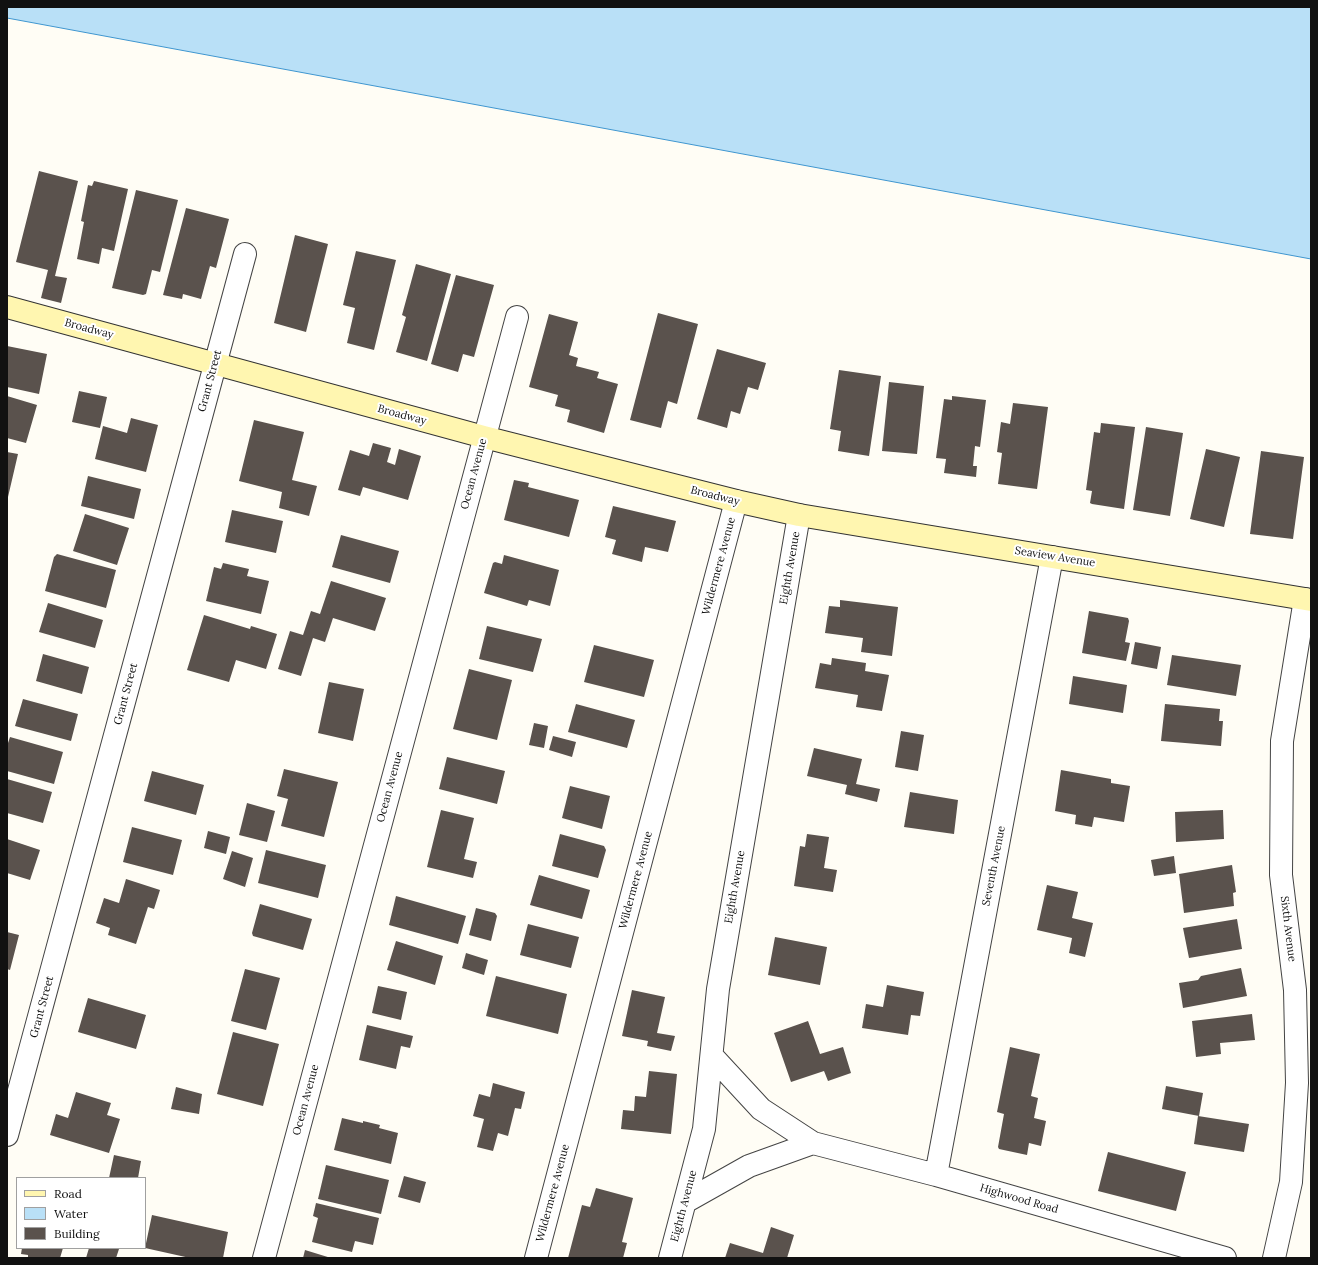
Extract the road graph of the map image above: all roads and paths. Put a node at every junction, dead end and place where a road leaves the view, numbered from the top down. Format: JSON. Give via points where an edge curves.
{"nodes":[{"id":1,"x":246,"y":254,"type":"dead end"},
{"id":2,"x":7,"y":307,"type":"edge"},
{"id":3,"x":517,"y":317,"type":"dead end"},
{"id":4,"x":215,"y":364,"type":"junction"},
{"id":5,"x":484,"y":438,"type":"junction"},
{"id":6,"x":736,"y":501,"type":"junction"},
{"id":7,"x":799,"y":515,"type":"junction"},
{"id":8,"x":1052,"y":557,"type":"junction"},
{"id":9,"x":1308,"y":600,"type":"edge"},
{"id":10,"x":712,"y":1056,"type":"junction"},
{"id":11,"x":7,"y":1135,"type":"edge"},
{"id":12,"x":813,"y":1143,"type":"junction"},
{"id":13,"x":936,"y":1175,"type":"junction"},
{"id":14,"x":685,"y":1202,"type":"junction"},
{"id":15,"x":264,"y":1258,"type":"edge"},
{"id":16,"x":536,"y":1258,"type":"edge"},
{"id":17,"x":670,"y":1258,"type":"edge"},
{"id":18,"x":1225,"y":1258,"type":"edge"},
{"id":19,"x":1274,"y":1258,"type":"edge"}],
"edges":[{"from":1,"to":4,"type":"street","name":"Grant Street"},
{"from":2,"to":4,"type":"street","name":"Broadway"},
{"from":3,"to":5,"type":"street","name":"Ocean Avenue"},
{"from":4,"to":5,"type":"street","name":"Broadway"},
{"from":4,"to":11,"type":"street","name":"Grant Street"},
{"from":5,"to":6,"type":"street","name":"Broadway"},
{"from":5,"to":15,"type":"street","name":"Ocean Avenue"},
{"from":6,"to":7,"type":"street","name":"Broadway"},
{"from":6,"to":16,"type":"street","name":"Wildermere Avenue"},
{"from":7,"to":8,"type":"street","name":"Seaview Avenue"},
{"from":7,"to":10,"type":"street","name":"Eighth Avenue","via":[[718,989]]},
{"from":8,"to":9,"type":"street","name":"Seaview Avenue"},
{"from":8,"to":13,"type":"street","name":"Seventh Avenue"},
{"from":9,"to":19,"type":"street","name":"Sixth Avenue","via":[[1282,741],[1281,875],[1295,990],[1297,1083],[1291,1182]]},
{"from":10,"to":12,"type":"street","name":"Highwood Road","via":[[761,1109]]},
{"from":10,"to":14,"type":"street","name":"Eighth Avenue","via":[[704,1129]]},
{"from":12,"to":13,"type":"street","name":"Highwood Road"},
{"from":12,"to":14,"type":"street","via":[[750,1166]]},
{"from":13,"to":18,"type":"street","name":"Highwood Road"},
{"from":14,"to":17,"type":"street","name":"Eighth Avenue"}]}
